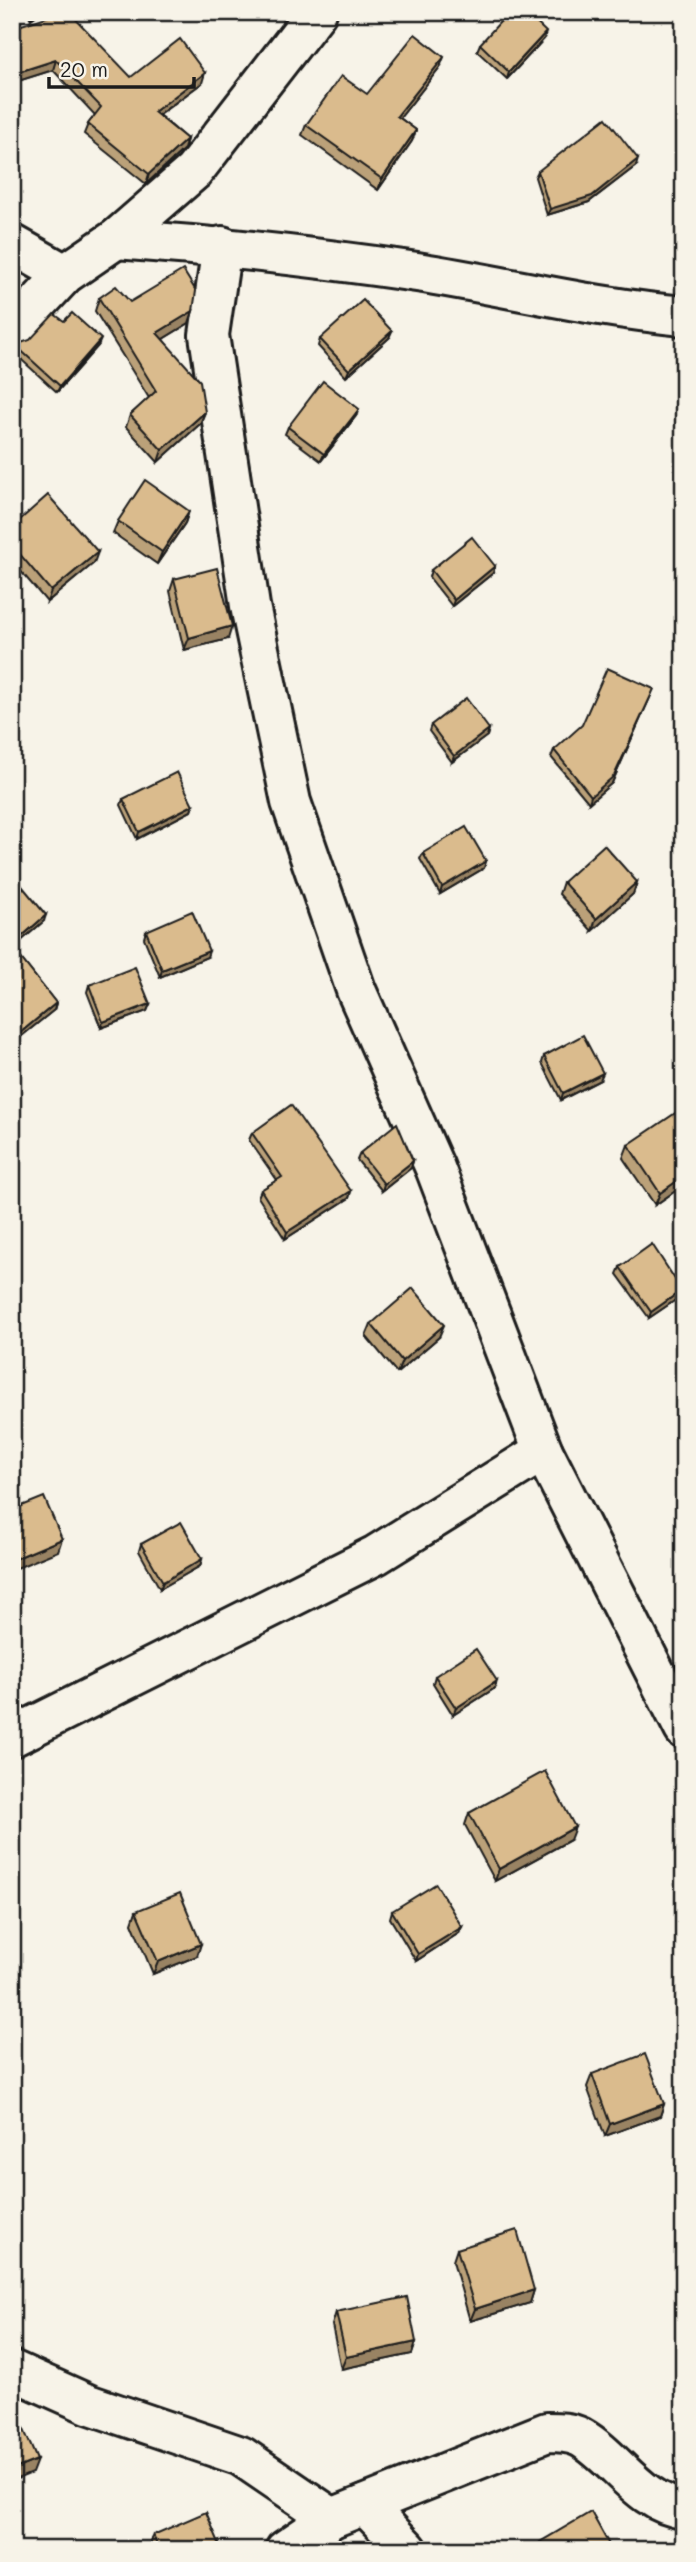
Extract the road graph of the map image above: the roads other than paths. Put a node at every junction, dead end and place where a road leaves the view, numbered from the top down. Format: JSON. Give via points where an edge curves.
{"nodes":[{"id":1,"x":317,"y":12,"type":"edge"},
{"id":2,"x":116,"y":239,"type":"junction"},
{"id":3,"x":12,"y":244,"type":"edge"},
{"id":4,"x":222,"y":246,"type":"junction"},
{"id":5,"x":65,"y":274,"type":"junction"},
{"id":6,"x":684,"y":316,"type":"edge"},
{"id":7,"x":12,"y":331,"type":"edge"},
{"id":8,"x":543,"y":1451,"type":"junction"},
{"id":9,"x":684,"y":1729,"type":"edge"},
{"id":10,"x":12,"y":1737,"type":"edge"},
{"id":11,"x":12,"y":2371,"type":"edge"},
{"id":12,"x":684,"y":2509,"type":"edge"},
{"id":13,"x":349,"y":2512,"type":"junction"},
{"id":14,"x":285,"y":2550,"type":"edge"},
{"id":15,"x":408,"y":2550,"type":"edge"}],
"edges":[{"from":1,"to":2,"type":"street","via":[[194,171]]},
{"from":2,"to":4,"type":"street"},
{"from":2,"to":5,"type":"street"},
{"from":3,"to":5,"type":"street"},
{"from":4,"to":6,"type":"street"},
{"from":4,"to":8,"type":"street","via":[[209,335],[250,606],[291,802],[356,990],[435,1168]]},
{"from":5,"to":7,"type":"street"},
{"from":8,"to":9,"type":"street"},
{"from":8,"to":10,"type":"street","via":[[376,1555]]},
{"from":11,"to":13,"type":"street","via":[[88,2404],[241,2456]]},
{"from":12,"to":13,"type":"street","via":[[653,2498],[581,2438],[548,2432]]},
{"from":13,"to":14,"type":"street"},
{"from":13,"to":15,"type":"street"}]}
